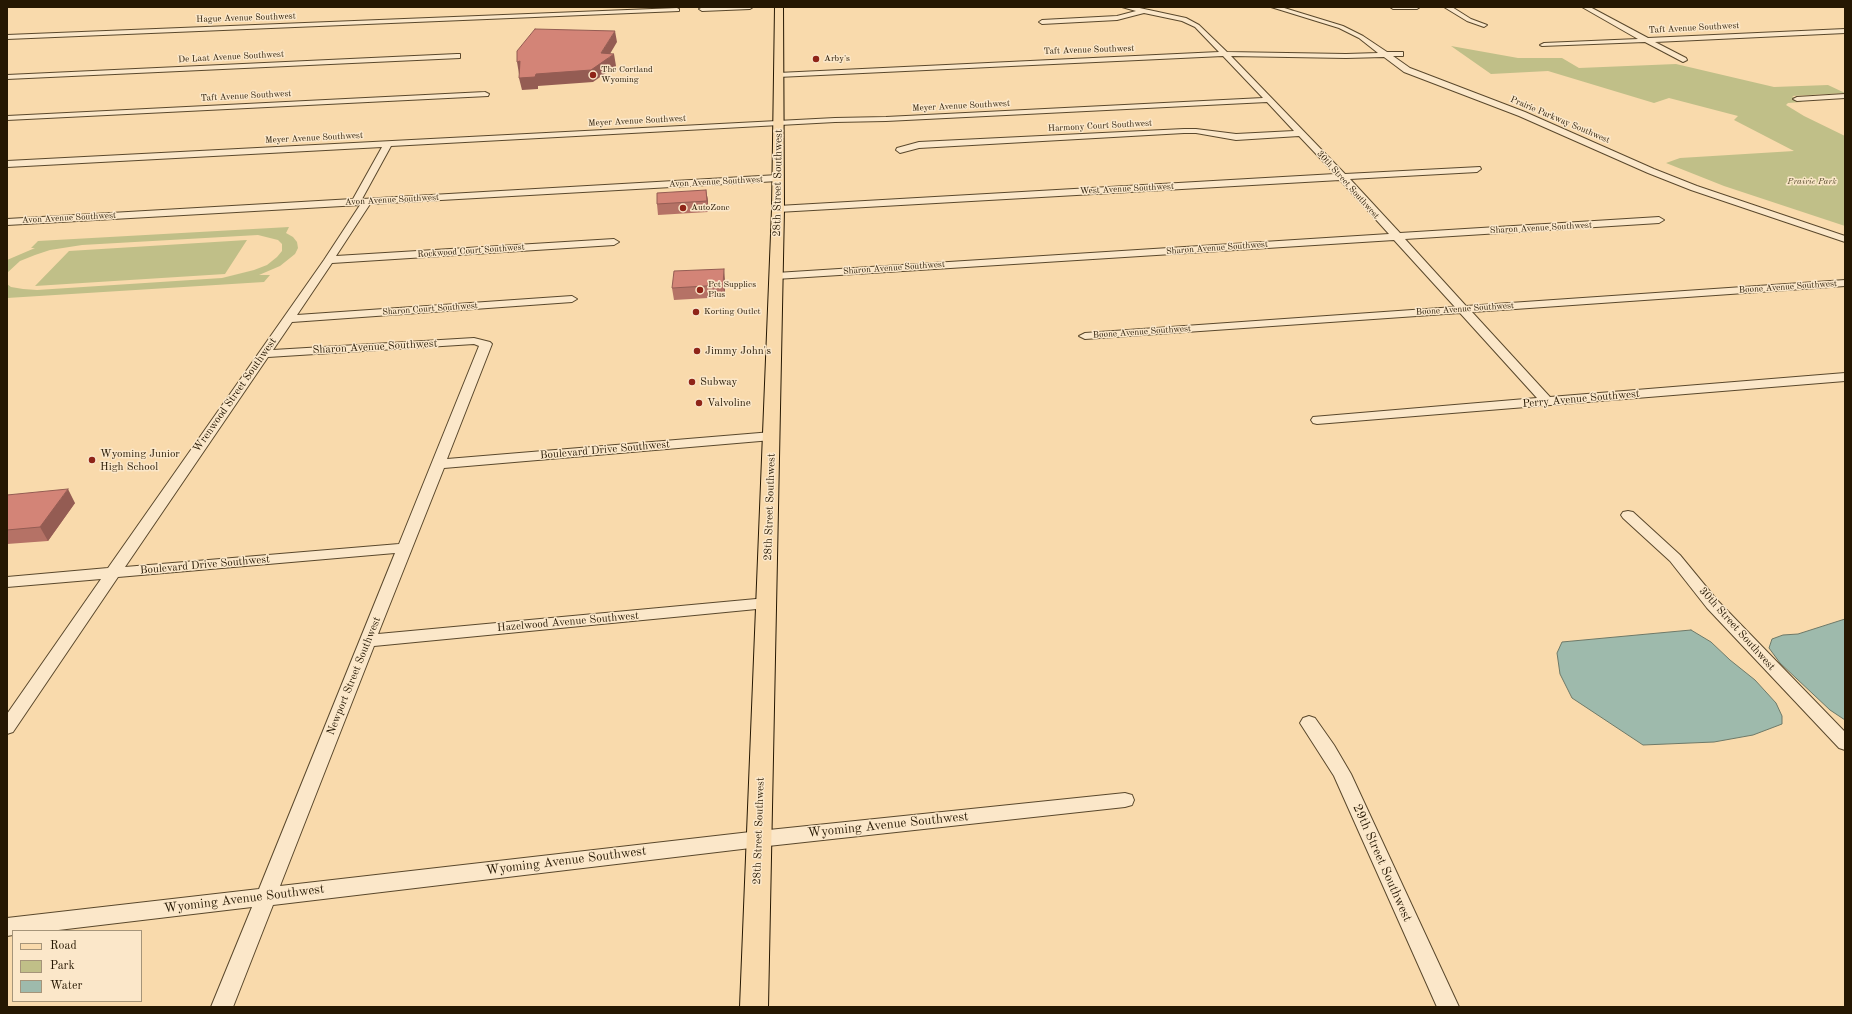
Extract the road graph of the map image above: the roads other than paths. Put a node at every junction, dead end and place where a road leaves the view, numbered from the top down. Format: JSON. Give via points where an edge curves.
{"nodes":[{"id":1,"x":750,"y":7,"type":"edge"},
{"id":2,"x":779,"y":7,"type":"edge"},
{"id":3,"x":1125,"y":7,"type":"edge"},
{"id":4,"x":1274,"y":7,"type":"edge"},
{"id":5,"x":1393,"y":7,"type":"edge"},
{"id":6,"x":1416,"y":7,"type":"edge"},
{"id":7,"x":1447,"y":7,"type":"edge"},
{"id":8,"x":1585,"y":7,"type":"edge"},
{"id":9,"x":702,"y":9,"type":"dead end"},
{"id":10,"x":677,"y":10,"type":"dead end"},
{"id":11,"x":1297,"y":10,"type":"edge"},
{"id":12,"x":1145,"y":11,"type":"junction"},
{"id":13,"x":1042,"y":22,"type":"dead end"},
{"id":14,"x":1484,"y":25,"type":"dead end"},
{"id":15,"x":1845,"y":31,"type":"edge"},
{"id":16,"x":7,"y":37,"type":"edge"},
{"id":17,"x":1379,"y":39,"type":"dead end"},
{"id":18,"x":1646,"y":40,"type":"junction"},
{"id":19,"x":1544,"y":45,"type":"dead end"},
{"id":20,"x":1390,"y":47,"type":"dead end"},
{"id":21,"x":1226,"y":54,"type":"junction"},
{"id":22,"x":1400,"y":54,"type":"junction"},
{"id":23,"x":1386,"y":55,"type":"junction"},
{"id":24,"x":457,"y":56,"type":"dead end"},
{"id":25,"x":1683,"y":60,"type":"dead end"},
{"id":26,"x":778,"y":74,"type":"junction"},
{"id":27,"x":7,"y":77,"type":"edge"},
{"id":28,"x":486,"y":94,"type":"dead end"},
{"id":29,"x":1845,"y":96,"type":"edge"},
{"id":30,"x":1797,"y":99,"type":"dead end"},
{"id":31,"x":1269,"y":100,"type":"junction"},
{"id":32,"x":7,"y":118,"type":"edge"},
{"id":33,"x":778,"y":123,"type":"junction"},
{"id":34,"x":1301,"y":133,"type":"junction"},
{"id":35,"x":388,"y":144,"type":"junction"},
{"id":36,"x":900,"y":150,"type":"dead end"},
{"id":37,"x":7,"y":164,"type":"edge"},
{"id":38,"x":1477,"y":169,"type":"dead end"},
{"id":39,"x":1342,"y":176,"type":"junction"},
{"id":40,"x":778,"y":178,"type":"junction"},
{"id":41,"x":362,"y":202,"type":"junction"},
{"id":42,"x":778,"y":209,"type":"junction"},
{"id":43,"x":1659,"y":220,"type":"dead end"},
{"id":44,"x":7,"y":222,"type":"edge"},
{"id":45,"x":1845,"y":231,"type":"edge"},
{"id":46,"x":1395,"y":236,"type":"junction"},
{"id":47,"x":1845,"y":239,"type":"edge"},
{"id":48,"x":614,"y":242,"type":"dead end"},
{"id":49,"x":329,"y":260,"type":"junction"},
{"id":50,"x":776,"y":276,"type":"junction"},
{"id":51,"x":1845,"y":282,"type":"edge"},
{"id":52,"x":572,"y":299,"type":"dead end"},
{"id":53,"x":1462,"y":309,"type":"junction"},
{"id":54,"x":288,"y":319,"type":"junction"},
{"id":55,"x":1085,"y":336,"type":"dead end"},
{"id":56,"x":486,"y":344,"type":"joint"},
{"id":57,"x":264,"y":354,"type":"junction"},
{"id":58,"x":1845,"y":377,"type":"edge"},
{"id":59,"x":1547,"y":402,"type":"junction"},
{"id":60,"x":1317,"y":420,"type":"dead end"},
{"id":61,"x":772,"y":436,"type":"junction"},
{"id":62,"x":438,"y":464,"type":"junction"},
{"id":63,"x":1628,"y":515,"type":"dead end"},
{"id":64,"x":404,"y":548,"type":"junction"},
{"id":65,"x":113,"y":573,"type":"junction"},
{"id":66,"x":7,"y":582,"type":"edge"},
{"id":67,"x":767,"y":603,"type":"junction"},
{"id":68,"x":368,"y":641,"type":"junction"},
{"id":69,"x":1309,"y":723,"type":"dead end"},
{"id":70,"x":7,"y":727,"type":"edge"},
{"id":71,"x":1845,"y":743,"type":"edge"},
{"id":72,"x":1125,"y":800,"type":"dead end"},
{"id":73,"x":759,"y":839,"type":"junction"},
{"id":74,"x":267,"y":896,"type":"junction"},
{"id":75,"x":7,"y":927,"type":"edge"},
{"id":76,"x":222,"y":1007,"type":"edge"},
{"id":77,"x":754,"y":1007,"type":"edge"},
{"id":78,"x":1448,"y":1007,"type":"edge"}],
"edges":[{"from":1,"to":9,"type":"street"},
{"from":2,"to":26,"type":"main road","name":"28th Street Southwest"},
{"from":3,"to":12,"type":"street","name":"30th Street Southwest"},
{"from":4,"to":11,"type":"street","name":"Prairie Parkway Southwest"},
{"from":5,"to":6,"type":"street"},
{"from":7,"to":14,"type":"street","via":[[1469,20]]},
{"from":8,"to":18,"type":"street"},
{"from":10,"to":16,"type":"street","name":"Hague Avenue Southwest"},
{"from":11,"to":17,"type":"street","name":"Prairie Parkway Southwest","via":[[1346,24]]},
{"from":11,"to":23,"type":"street","name":"Prairie Parkway Southwest","via":[[1352,32]]},
{"from":12,"to":13,"type":"street","via":[[1117,18]]},
{"from":12,"to":21,"type":"street","name":"30th Street Southwest","via":[[1173,16],[1192,23]]},
{"from":15,"to":18,"type":"street","name":"Taft Avenue Southwest"},
{"from":18,"to":19,"type":"street","name":"Taft Avenue Southwest"},
{"from":18,"to":25,"type":"street"},
{"from":20,"to":22,"type":"street","name":"Prairie Parkway Southwest"},
{"from":21,"to":23,"type":"street","name":"Taft Avenue Southwest"},
{"from":21,"to":26,"type":"street","name":"Taft Avenue Southwest"},
{"from":21,"to":31,"type":"street","name":"30th Street Southwest"},
{"from":22,"to":23,"type":"street","name":"Taft Avenue Southwest"},
{"from":22,"to":45,"type":"street","name":"Prairie Parkway Southwest","via":[[1415,66],[1431,73],[1524,108],[1661,167]]},
{"from":23,"to":47,"type":"street","name":"Prairie Parkway Southwest","via":[[1407,70],[1522,114],[1651,171]]},
{"from":24,"to":27,"type":"street","name":"De Laat Avenue Southwest"},
{"from":26,"to":33,"type":"main road","name":"28th Street Southwest"},
{"from":28,"to":32,"type":"street","name":"Taft Avenue Southwest"},
{"from":29,"to":30,"type":"street"},
{"from":31,"to":33,"type":"street","name":"Meyer Avenue Southwest"},
{"from":31,"to":34,"type":"street","name":"30th Street Southwest"},
{"from":33,"to":35,"type":"street","name":"Meyer Avenue Southwest"},
{"from":33,"to":40,"type":"main road","name":"28th Street Southwest"},
{"from":34,"to":36,"type":"street","name":"Harmony Court Southwest","via":[[1227,136],[1196,131],[919,145]]},
{"from":34,"to":39,"type":"street","name":"30th Street Southwest"},
{"from":35,"to":37,"type":"street","name":"Meyer Avenue Southwest"},
{"from":35,"to":41,"type":"street","name":"Wrenwood Street Southwest"},
{"from":38,"to":39,"type":"street","name":"West Avenue Southwest"},
{"from":39,"to":42,"type":"street","name":"West Avenue Southwest"},
{"from":39,"to":46,"type":"street","name":"30th Street Southwest"},
{"from":40,"to":41,"type":"street","name":"Avon Avenue Southwest"},
{"from":40,"to":42,"type":"main road","name":"28th Street Southwest"},
{"from":41,"to":44,"type":"street","name":"Avon Avenue Southwest"},
{"from":41,"to":49,"type":"street","name":"Wrenwood Street Southwest"},
{"from":42,"to":50,"type":"main road","name":"28th Street Southwest"},
{"from":43,"to":46,"type":"street","name":"Sharon Avenue Southwest"},
{"from":46,"to":50,"type":"street","name":"Sharon Avenue Southwest"},
{"from":46,"to":53,"type":"street","name":"30th Street Southwest"},
{"from":48,"to":49,"type":"street","name":"Rockwood Court Southwest"},
{"from":49,"to":54,"type":"street","name":"Wrenwood Street Southwest"},
{"from":50,"to":61,"type":"main road","name":"28th Street Southwest"},
{"from":51,"to":53,"type":"street","name":"Boone Avenue Southwest"},
{"from":52,"to":54,"type":"street","name":"Sharon Court Southwest"},
{"from":53,"to":55,"type":"street","name":"Boone Avenue Southwest"},
{"from":53,"to":59,"type":"street","name":"30th Street Southwest"},
{"from":54,"to":57,"type":"street","name":"Wrenwood Street Southwest"},
{"from":56,"to":57,"type":"street","name":"Sharon Avenue Southwest","via":[[474,342]]},
{"from":56,"to":62,"type":"street","name":"Newport Street Southwest"},
{"from":57,"to":65,"type":"street","name":"Wrenwood Street Southwest"},
{"from":58,"to":59,"type":"street","name":"Perry Avenue Southwest"},
{"from":59,"to":60,"type":"street","name":"Perry Avenue Southwest"},
{"from":61,"to":62,"type":"street","name":"Boulevard Drive Southwest"},
{"from":61,"to":67,"type":"main road","name":"28th Street Southwest"},
{"from":62,"to":64,"type":"street","name":"Newport Street Southwest"},
{"from":63,"to":71,"type":"street","name":"30th Street Southwest","via":[[1675,558],[1712,604]]},
{"from":64,"to":65,"type":"street","name":"Boulevard Drive Southwest"},
{"from":64,"to":68,"type":"street","name":"Newport Street Southwest"},
{"from":65,"to":66,"type":"street","name":"Boulevard Drive Southwest"},
{"from":65,"to":70,"type":"street","name":"Wrenwood Street Southwest"},
{"from":67,"to":68,"type":"street","name":"Hazelwood Avenue Southwest"},
{"from":67,"to":73,"type":"main road","name":"28th Street Southwest"},
{"from":68,"to":74,"type":"street","name":"Newport Street Southwest"},
{"from":69,"to":78,"type":"street","name":"29th Street Southwest","via":[[1342,774]]},
{"from":72,"to":73,"type":"street","name":"Wyoming Avenue Southwest"},
{"from":73,"to":74,"type":"street","name":"Wyoming Avenue Southwest"},
{"from":73,"to":77,"type":"main road","name":"28th Street Southwest"},
{"from":74,"to":75,"type":"street","name":"Wyoming Avenue Southwest"},
{"from":74,"to":76,"type":"street","name":"Newport Street Southwest"}]}
